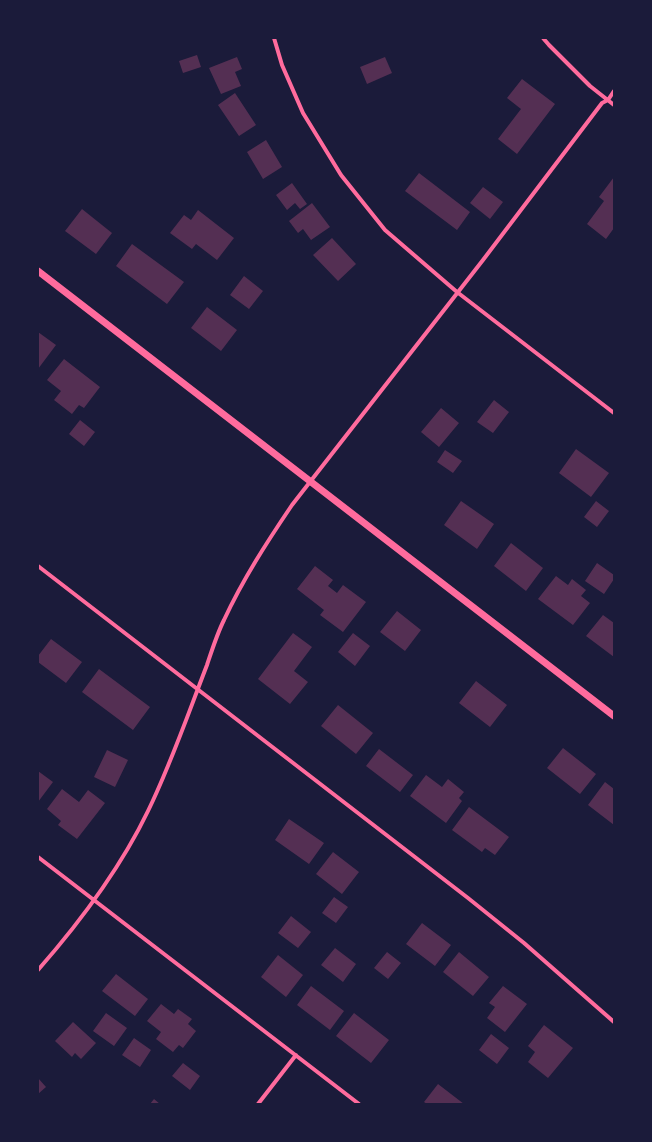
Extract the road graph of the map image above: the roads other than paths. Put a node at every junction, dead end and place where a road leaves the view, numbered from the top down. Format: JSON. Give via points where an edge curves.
{"nodes":[{"id":1,"x":274,"y":38,"type":"edge"},
{"id":2,"x":544,"y":38,"type":"edge"},
{"id":3,"x":614,"y":91,"type":"edge"},
{"id":4,"x":608,"y":100,"type":"junction"},
{"id":5,"x":614,"y":105,"type":"edge"},
{"id":6,"x":38,"y":271,"type":"edge"},
{"id":7,"x":457,"y":292,"type":"junction"},
{"id":8,"x":614,"y":413,"type":"edge"},
{"id":9,"x":311,"y":482,"type":"junction"},
{"id":10,"x":38,"y":566,"type":"edge"},
{"id":11,"x":197,"y":688,"type":"junction"},
{"id":12,"x":614,"y":716,"type":"edge"},
{"id":13,"x":38,"y":856,"type":"edge"},
{"id":14,"x":95,"y":900,"type":"junction"},
{"id":15,"x":38,"y":970,"type":"edge"},
{"id":16,"x":614,"y":1022,"type":"edge"},
{"id":17,"x":296,"y":1055,"type":"junction"},
{"id":18,"x":258,"y":1104,"type":"edge"},
{"id":19,"x":359,"y":1104,"type":"edge"}],
"edges":[{"from":1,"to":7,"type":"street","via":[[282,65],[303,113],[341,175],[385,230]]},
{"from":2,"to":4,"type":"street","via":[[590,86]]},
{"from":3,"to":4,"type":"street"},
{"from":4,"to":5,"type":"street"},
{"from":4,"to":7,"type":"street","via":[[602,103]]},
{"from":6,"to":9,"type":"street"},
{"from":7,"to":8,"type":"street"},
{"from":7,"to":9,"type":"street"},
{"from":9,"to":11,"type":"street","via":[[270,537],[247,576],[224,620]]},
{"from":9,"to":12,"type":"street"},
{"from":10,"to":11,"type":"street"},
{"from":11,"to":14,"type":"street","via":[[171,761],[148,812],[124,856]]},
{"from":11,"to":16,"type":"street","via":[[524,943]]},
{"from":13,"to":14,"type":"street"},
{"from":14,"to":15,"type":"street"},
{"from":14,"to":17,"type":"street"},
{"from":17,"to":18,"type":"street"},
{"from":17,"to":19,"type":"street"}]}
